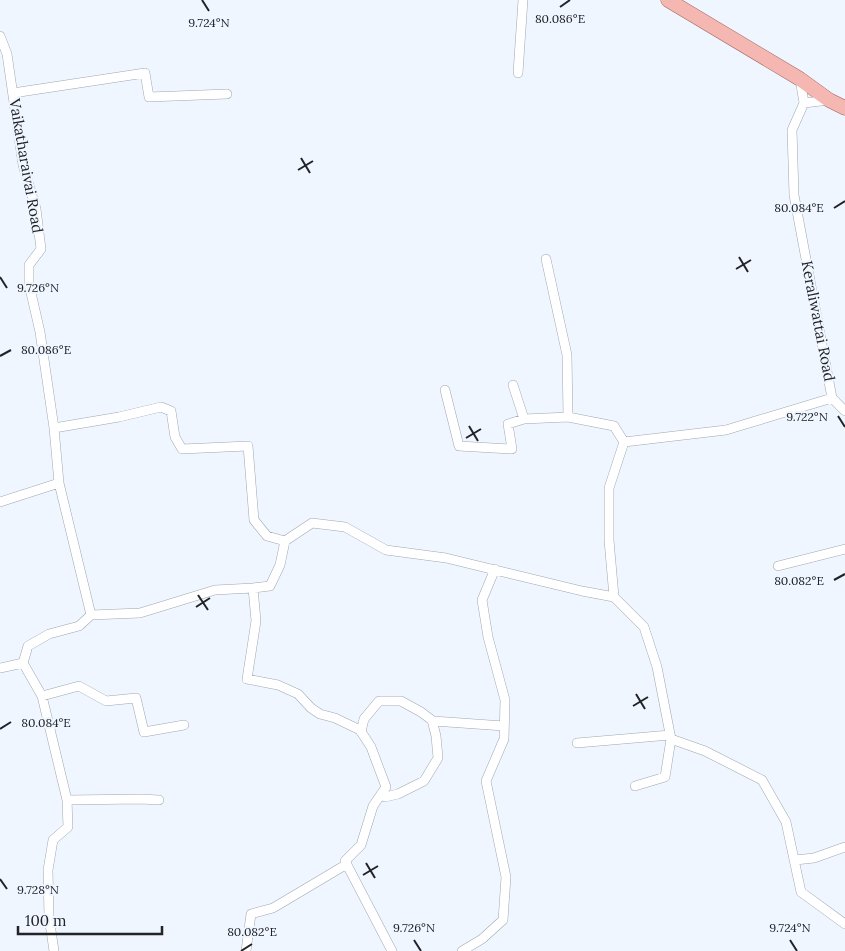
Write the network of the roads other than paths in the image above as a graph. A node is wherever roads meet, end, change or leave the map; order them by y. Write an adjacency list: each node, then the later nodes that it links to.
1 (523, 0): 4 (street)
2 (668, 0): 5 (main road)
3 (0, 36): 6 (street, Vaikatharaivai Road)
4 (518, 73)
5 (800, 79): 8 (main road); 9 (street)
6 (13, 93): 7 (street); 18 (street, Vaikatharaivai Road)
7 (227, 94)
8 (829, 100): 9 (street); 10 (main road)
9 (804, 103): 14 (street, Keraliwattai Road)
10 (845, 108)
11 (546, 259): 16 (street)
12 (513, 385): 17 (street)
13 (446, 390): 17 (street)
14 (832, 398): 15 (street); 19 (street, Keraliwattai Road)
15 (845, 411)
16 (568, 417): 17 (street); 19 (street)
17 (524, 419)
18 (54, 428): 20 (street, Vaikatharaivai Road); 22 (street)
19 (624, 442): 27 (street)
20 (59, 483): 21 (street); 28 (street, Vaikatharaivai Road)
21 (0, 502)
22 (285, 540): 25 (street); 26 (street)
23 (845, 549): 24 (street)
24 (778, 566)
25 (495, 569): 27 (street); 34 (street)
26 (253, 588): 28 (street); 35 (street)
27 (614, 597): 36 (street)
28 (91, 615): 29 (street)
29 (24, 663): 30 (street); 31 (street)
30 (0, 668)
31 (42, 696): 33 (street); 40 (street)
32 (432, 720): 34 (street); 35 (street); 39 (street)
33 (184, 725)
34 (504, 726): 49 (street)
35 (361, 732): 39 (street)
36 (671, 737): 37 (street); 38 (street); 43 (street)
37 (577, 743)
38 (636, 786)
39 (381, 794): 44 (street)
40 (67, 800): 41 (street); 46 (street)
41 (159, 800)
42 (845, 847): 43 (street)
43 (795, 860): 45 (street)
44 (347, 864): 47 (street); 48 (street)
45 (845, 924)
46 (54, 951)
47 (246, 951)
48 (392, 951)
49 (462, 951)

